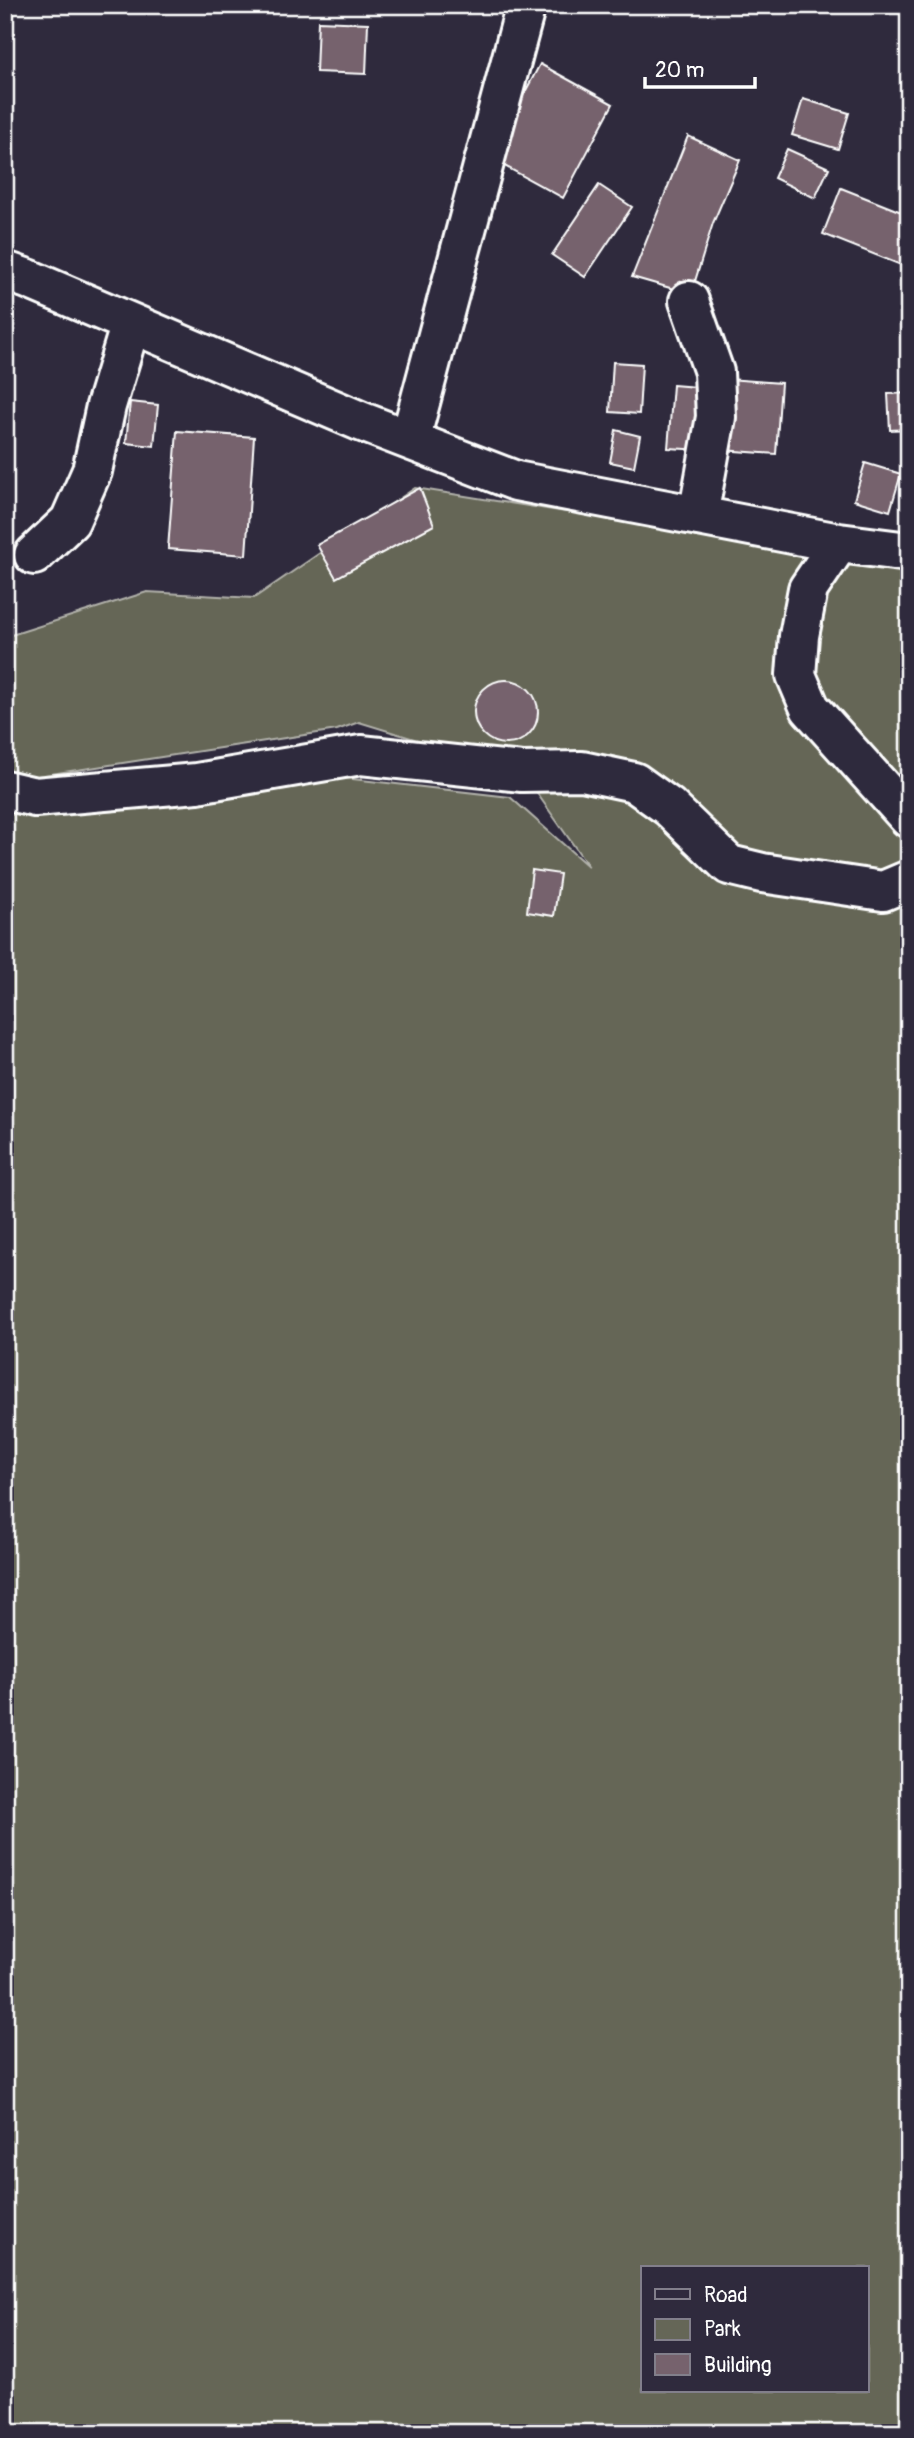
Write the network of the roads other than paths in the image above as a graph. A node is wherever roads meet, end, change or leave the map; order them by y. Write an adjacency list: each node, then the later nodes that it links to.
1 (526, 5): 5 (street)
2 (5, 271): 4 (street)
3 (689, 301): 6 (street)
4 (131, 324): 5 (street); 9 (street)
5 (410, 440): 6 (street)
6 (698, 516): 7 (street)
7 (839, 543): 8 (street); 11 (street)
8 (909, 552)
9 (34, 555)
10 (5, 790): 12 (street)
11 (909, 818)
12 (909, 880)

